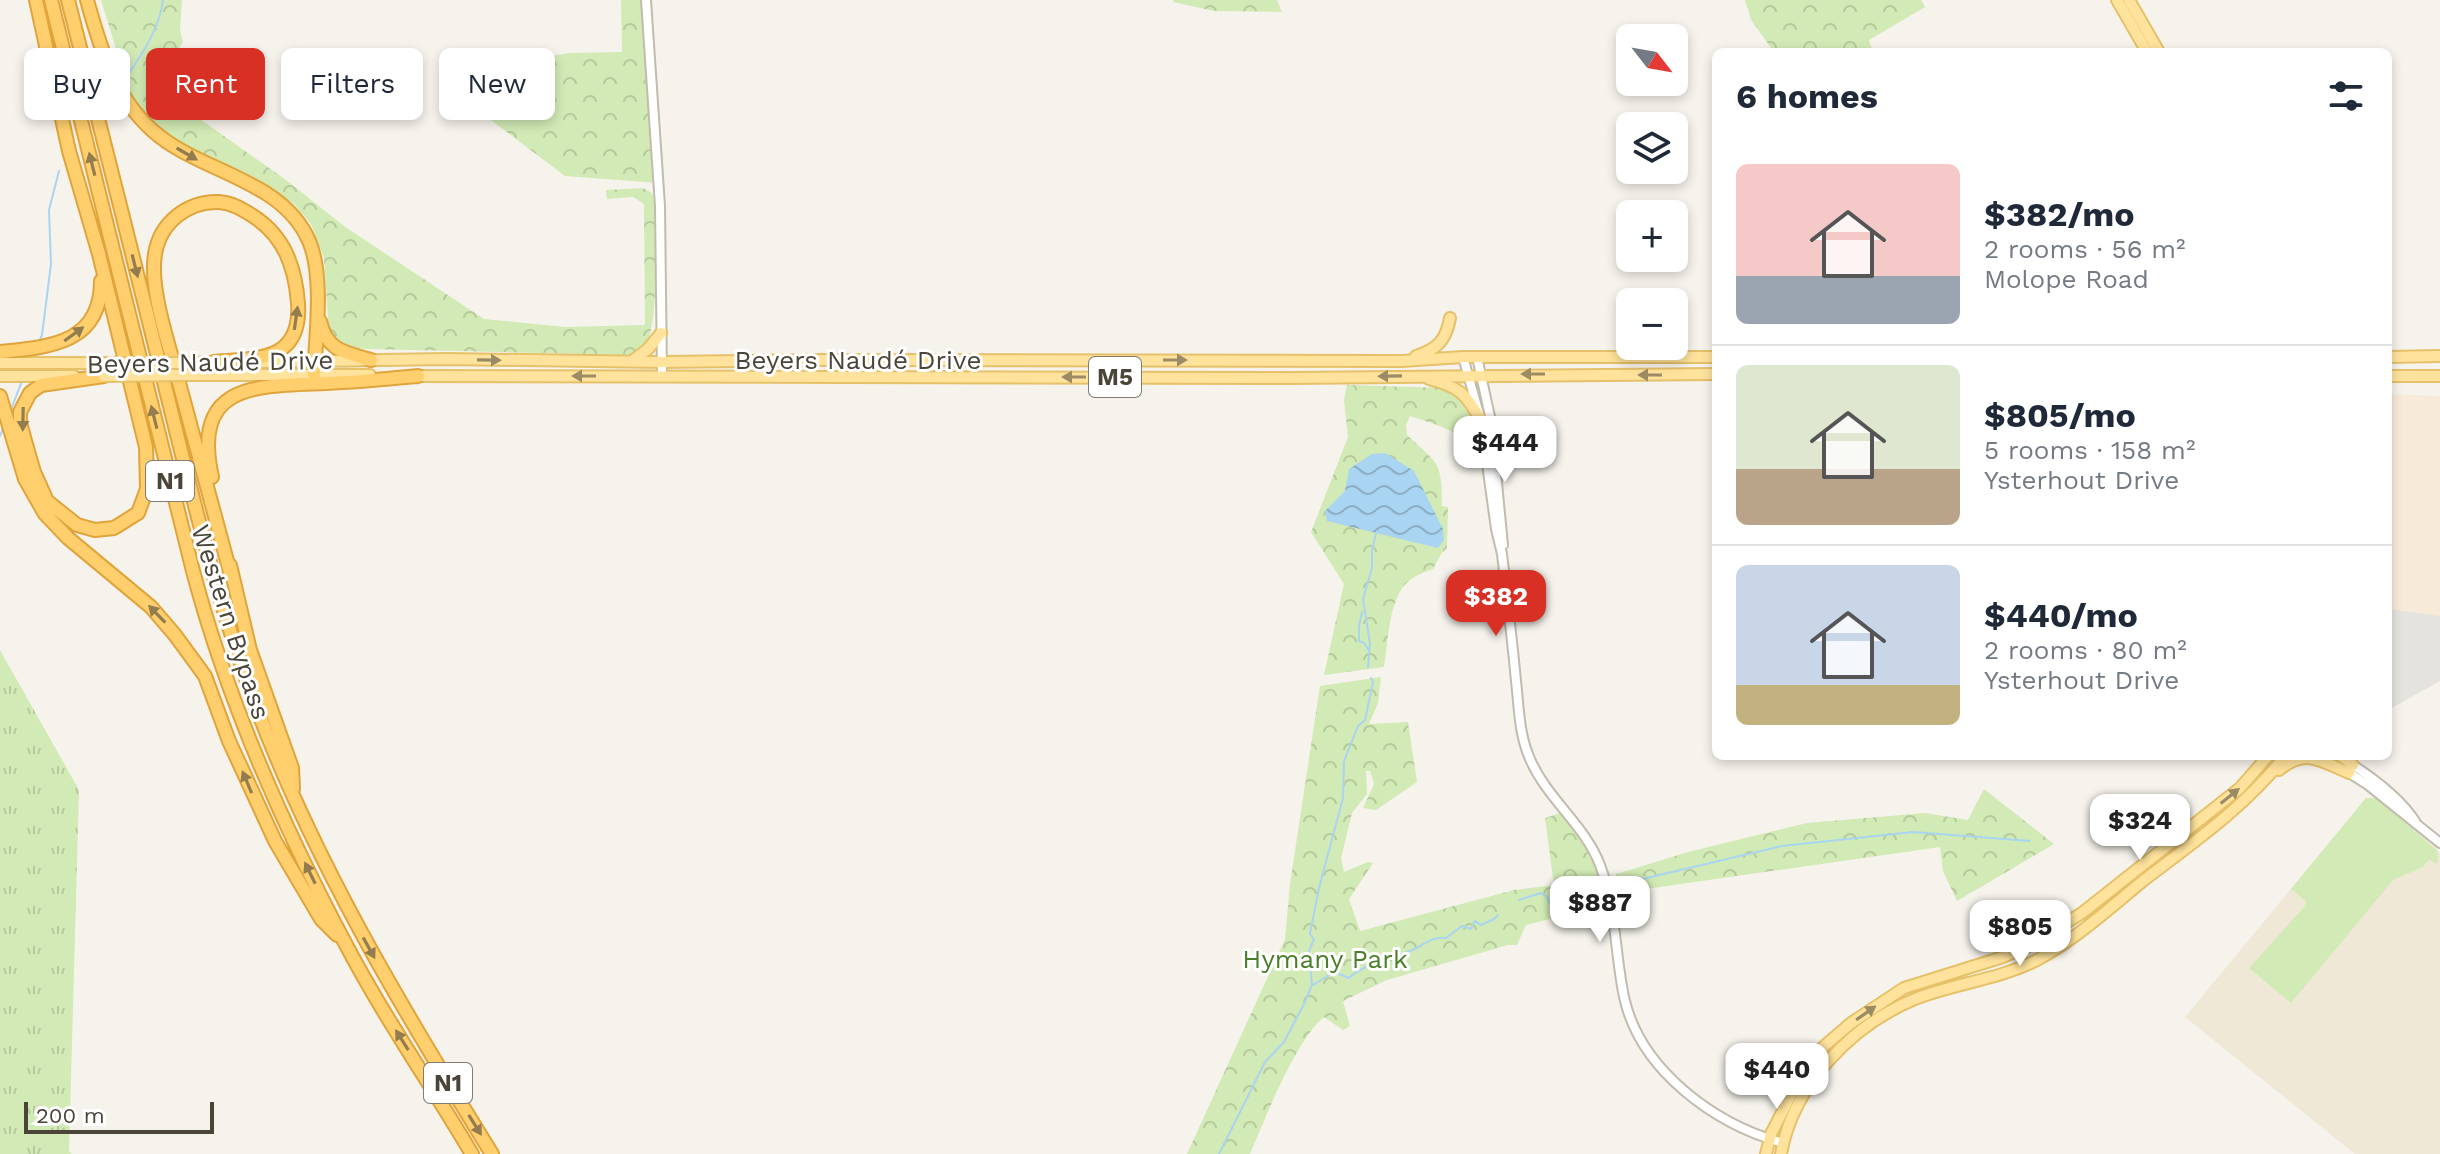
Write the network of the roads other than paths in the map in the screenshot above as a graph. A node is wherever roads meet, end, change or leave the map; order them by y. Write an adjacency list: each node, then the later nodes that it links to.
1 (36, 0): 10 (highway)
2 (51, 0): 51 (highway, Western Bypass / N1, one-way to 2)
3 (68, 0): 49 (highway, Western Bypass / N1, one-way to 49)
4 (87, 0): 11 (highway, one-way to 11)
5 (646, 0): 13 (street)
6 (2117, 0): 8 (main road)
7 (2129, 0): 9 (main road)
8 (2145, 48)
9 (2157, 48)
10 (99, 254): 14 (highway, one-way to 10); 31 (highway, one-way to 10)
11 (317, 298): 20 (highway); 26 (highway)
12 (1450, 318): 22 (main road)
13 (661, 333): 21 (main road); 24 (street)
14 (0, 352)
15 (2440, 356): 19 (main road)
16 (1463, 357): 17 (main road, Beyers Naudé Drive / M5); 22 (main road, Beyers Naudé Drive / M5); 28 (street)
17 (1477, 357): 18 (main road, Beyers Naudé Drive / M5); 29 (street)
18 (1712, 357)
19 (2392, 357)
20 (371, 360): 21 (main road, Beyers Naudé Drive / M5, one-way to 21); 26 (main road, Beyers Naudé Drive / M5)
21 (632, 361): 24 (main road, Beyers Naudé Drive / M5)
22 (1402, 361): 24 (main road, Beyers Naudé Drive / M5, one-way to 22)
23 (214, 362): 25 (main road, Beyers Naudé Drive / M5, bridge); 26 (main road, Beyers Naudé Drive / M5); 40 (highway, one-way to 40)
24 (662, 362): 33 (street)
25 (0, 363)
26 (315, 368): 31 (main road, Beyers Naudé Drive / M5, bridge); 32 (main road, Beyers Naudé Drive / M5)
27 (1712, 374): 29 (main road, Beyers Naudé Drive / M5, one-way to 29)
28 (1468, 375): 29 (main road, Beyers Naudé Drive / M5); 34 (main road, Beyers Naudé Drive / M5); 38 (street)
29 (1482, 375): 39 (street)
30 (0, 376): 31 (main road, Beyers Naudé Drive / M5)
31 (104, 376)
32 (418, 376): 33 (main road, Beyers Naudé Drive / M5, one-way to 32); 40 (highway)
33 (662, 376): 34 (main road, Beyers Naudé Drive / M5, one-way to 33)
34 (1419, 376): 38 (main road)
35 (2392, 376): 36 (main road)
36 (2440, 376)
37 (0, 396): 51 (highway, one-way to 37)
38 (1481, 421): 39 (street)
39 (1502, 554): 52 (street)
40 (230, 572): 49 (highway)
41 (2264, 760): 52 (main road, one-way to 41)
42 (2282, 760): 48 (main road)
43 (2296, 760): 48 (main road)
44 (2319, 760): 47 (main road)
45 (2331, 760): 47 (street)
46 (2343, 760): 47 (main road)
47 (2351, 769): 50 (street)
48 (2265, 781): 53 (main road)
49 (292, 793): 55 (highway, Western Bypass / N1, one-way to 55)
50 (2440, 843)
51 (345, 943): 54 (highway, Western Bypass / N1, one-way to 51)
52 (1769, 1139): 53 (street); 56 (main road)
53 (1782, 1148)
54 (472, 1154)
55 (492, 1154)
56 (1766, 1154)

